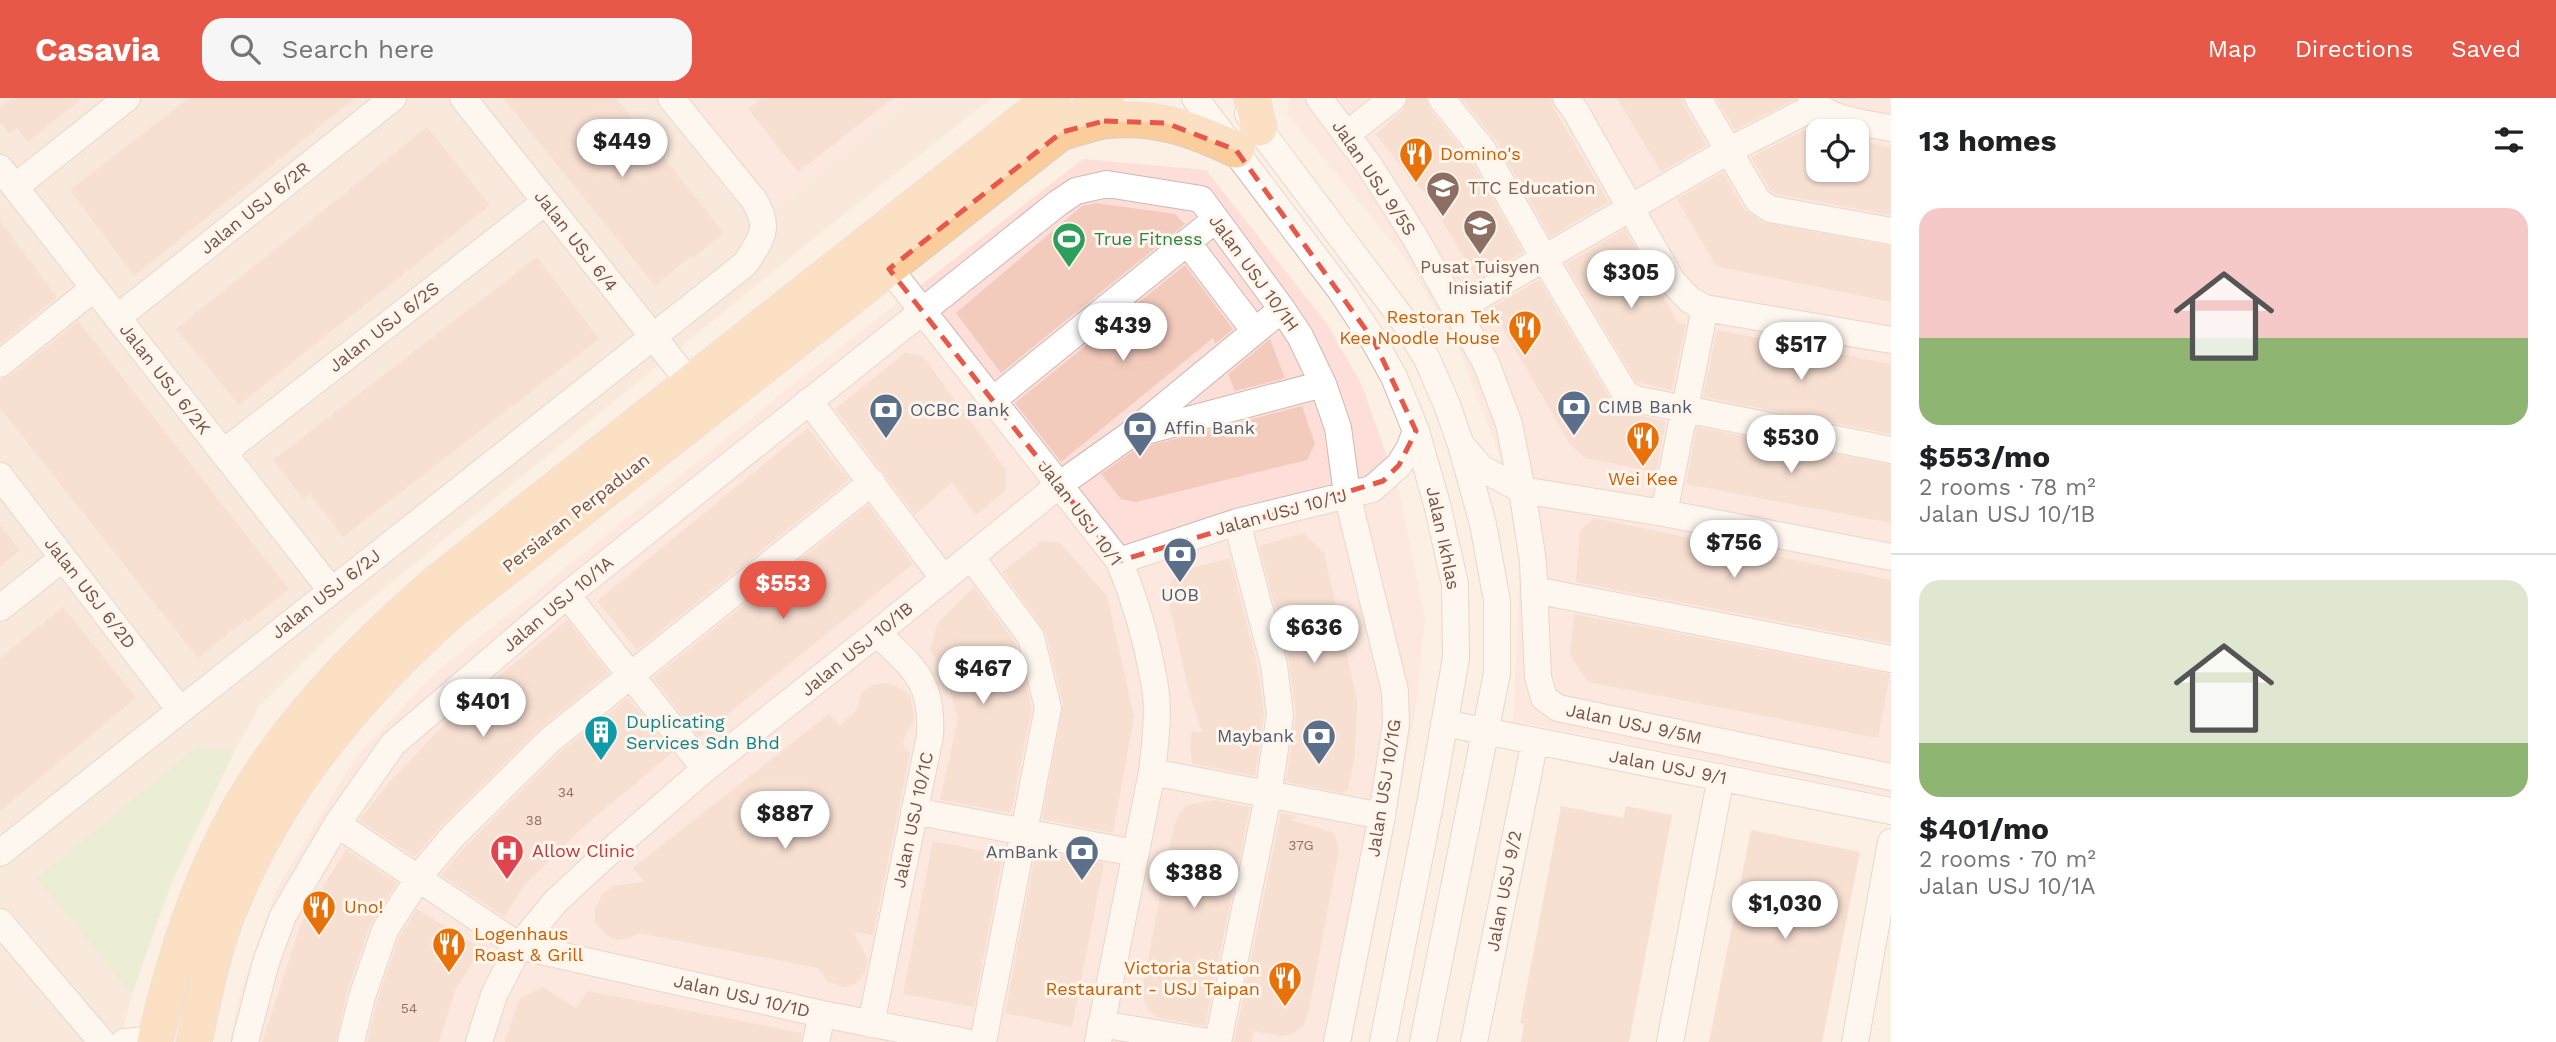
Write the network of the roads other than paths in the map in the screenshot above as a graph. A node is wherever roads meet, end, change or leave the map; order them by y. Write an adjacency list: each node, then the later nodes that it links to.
1 (127, 98): 20 (street)
2 (393, 98): 33 (street, Jalan USJ 6/2R)
3 (463, 98): 21 (street, Jalan USJ 6/4)
4 (671, 98): 35 (street, Jalan USJ 6/2J)
5 (1052, 98): 26 (main road, Persiaran Perpaduan)
6 (1105, 98): 17 (main road, Persiaran Perpaduan)
7 (1195, 98): 15 (street, Jalan Ikhlas)
8 (1237, 98): 15 (street, Jalan Ikhlas)
9 (1319, 98): 18 (street, Jalan USJ 9/5S)
10 (1393, 98): 18 (street)
11 (1441, 98): 27 (street)
12 (1566, 98): 22 (street)
13 (1698, 98): 19 (street)
14 (1813, 102): 16 (street); 19 (street)
15 (1249, 125): 17 (main road); 43 (street, Jalan Ikhlas); 45 (street, Jalan Ikhlas)
16 (1891, 128)
17 (1062, 132): 26 (main road, Persiaran Perpaduan)
18 (1346, 135): 30 (street, Jalan USJ 9/5S)
19 (1728, 151): 22 (street); 24 (street)
20 (7, 177): 28 (street, Jalan USJ 6/2K)
21 (545, 202): 35 (street, Jalan USJ 6/4); 47 (street, Jalan USJ 6/2S)
22 (1630, 207): 27 (street); 31 (street)
23 (1216, 219): 25 (street); 29 (street, Jalan USJ 10/1H); 32 (street, Jalan USJ 10/1H)
24 (1891, 231)
25 (1187, 242): 34 (street); 40 (street)
26 (879, 256): 32 (street, Jalan USJ 10/1); 38 (main road, Persiaran Perpaduan); 93 (main road, Persiaran Perpaduan)
27 (1544, 258): 30 (street); 42 (street)
28 (94, 288): 33 (street, Jalan USJ 6/2K); 37 (street)
29 (1282, 309): 34 (street, Jalan USJ 10/1B); 39 (street, Jalan USJ 10/1H)
30 (1457, 309): 51 (street, Jalan USJ 9/5S)
31 (1704, 309): 36 (street); 42 (street)
32 (923, 310): 40 (street, Jalan USJ 10/1); 41 (street, Jalan USJ 10/1A)
33 (117, 318): 47 (street, Jalan USJ 6/2K)
34 (1254, 330): 44 (street, Jalan USJ 10/1B)
35 (652, 336): 38 (street, Jalan USJ 6/4); 61 (street, Jalan USJ 6/2J)
36 (1891, 340)
37 (0, 363)
38 (690, 383): 91 (main road, Persiaran Perpaduan)
39 (1323, 384): 44 (street); 52 (street, Jalan USJ 10/1H)
40 (993, 400): 50 (street, Jalan USJ 10/1)
41 (809, 401): 49 (street); 63 (street, Jalan USJ 10/1A)
42 (1684, 409): 46 (street); 53 (street)
43 (1416, 431): 52 (street, Jalan USJ 10/1J); 69 (street, Jalan Ikhlas)
44 (1128, 436): 50 (street, Jalan USJ 10/1B)
45 (1461, 445): 51 (street); 55 (street, Jalan Ikhlas)
46 (1891, 450)
47 (223, 453): 61 (street, Jalan USJ 6/2K)
48 (0, 476): 58 (street, Jalan USJ 6/2D)
49 (872, 482): 60 (street); 67 (street)
50 (1059, 485): 56 (street, Jalan USJ 10/1B); 59 (street, Jalan USJ 10/1)
51 (1522, 490): 53 (street); 55 (street); 62 (street, Jalan USJ 9/5M)
52 (1347, 494): 54 (street, Jalan USJ 10/1J); 79 (street, Jalan USJ 10/1G)
53 (1664, 513): 57 (street)
54 (1237, 522): 59 (street, Jalan USJ 10/1J); 76 (street)
55 (1483, 524): 70 (street, Jalan Ikhlas)
56 (971, 557): 60 (street, Jalan USJ 10/1B); 81 (street)
57 (1891, 557)
58 (63, 558): 64 (street); 68 (street, Jalan USJ 6/2D)
59 (1119, 561): 73 (street, Jalan USJ 10/1)
60 (944, 579): 65 (street, Jalan USJ 10/1B)
61 (331, 590): 68 (street, Jalan USJ 6/2J)
62 (1534, 590): 66 (street); 74 (street, Jalan USJ 9/5M)
63 (567, 596): 67 (street); 80 (street, Jalan USJ 10/1A)
64 (0, 608)
65 (877, 633): 72 (street, Jalan USJ 10/1B); 77 (street, Jalan USJ 10/1C)
66 (1891, 659)
67 (632, 676): 72 (street); 85 (street)
68 (180, 710): 83 (street, Jalan USJ 6/2J)
69 (1444, 723): 70 (street, Jalan USJ 9/1); 103 (street, Jalan Ikhlas)
70 (1487, 732): 71 (street, Jalan USJ 9/1); 104 (street, Jalan Ikhlas)
71 (1535, 741): 75 (street, Jalan USJ 9/1); 105 (street, Jalan USJ 9/2)
72 (705, 769): 87 (street, Jalan USJ 10/1B)
73 (1152, 772): 76 (street); 84 (street, Jalan USJ 10/1)
74 (1891, 776)
75 (1721, 777): 78 (street, Jalan USJ 9/1); 106 (street)
76 (1268, 796): 79 (street); 101 (street)
77 (914, 811): 81 (street); 89 (street, Jalan USJ 10/1C)
78 (1891, 811)
79 (1382, 817): 102 (street, Jalan USJ 10/1G)
80 (337, 824): 85 (street); 94 (street, Jalan USJ 10/1A)
81 (1025, 832): 84 (street); 99 (street)
82 (1891, 842): 107 (street)
83 (0, 853)
84 (1135, 853): 90 (street, Jalan USJ 10/1)
85 (419, 879): 87 (street); 95 (street)
86 (7, 917): 92 (street)
87 (519, 946): 88 (street, Jalan USJ 10/1D); 96 (street, Jalan USJ 10/1B)
88 (822, 1014): 89 (street, Jalan USJ 10/1D); 97 (street)
89 (871, 1024): 98 (street, Jalan USJ 10/1D)
90 (1100, 1033): 100 (street)
91 (145, 1041)
92 (102, 1042)
93 (194, 1042)
94 (245, 1042)
95 (351, 1042)
96 (479, 1042)
97 (816, 1042)
98 (966, 1042)
99 (984, 1042)
100 (1208, 1042)
101 (1218, 1042)
102 (1337, 1042)
103 (1383, 1042)
104 (1423, 1042)
105 (1474, 1042)
106 (1670, 1042)
107 (1855, 1042)

